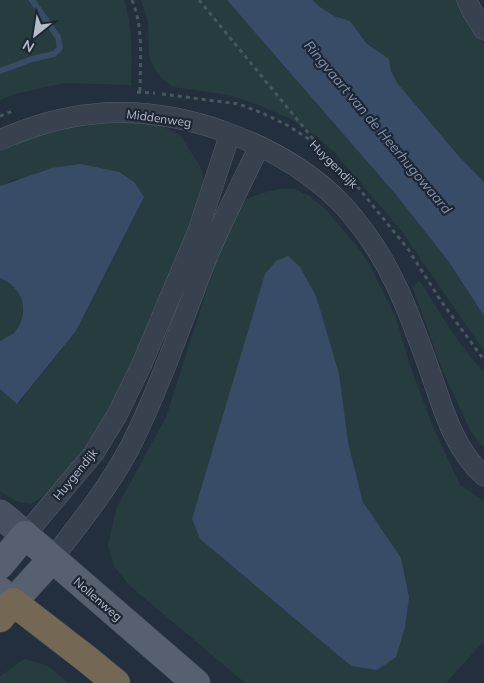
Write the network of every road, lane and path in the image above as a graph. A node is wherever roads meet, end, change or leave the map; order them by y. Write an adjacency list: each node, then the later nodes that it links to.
1 (132, 0): 7 (path, Huygendijk)
2 (199, 0): 7 (path)
3 (467, 0): 4 (street)
4 (484, 30)
5 (230, 134): 6 (street, Middenweg); 8 (street, Huygendijk); 12 (street, Huygendijk)
6 (0, 140)
7 (318, 145): 9 (path, Huygendijk)
8 (260, 146): 10 (street, Huygendijk); 13 (street)
9 (484, 360)
10 (484, 476)
11 (0, 514): 12 (main road, Nollenweg)
12 (25, 535): 13 (main road, Nollenweg); 14 (main road)
13 (52, 559): 15 (main road); 17 (main road, Nollenweg)
14 (0, 564)
15 (4, 604): 16 (highway)
16 (116, 683)
17 (196, 683)

